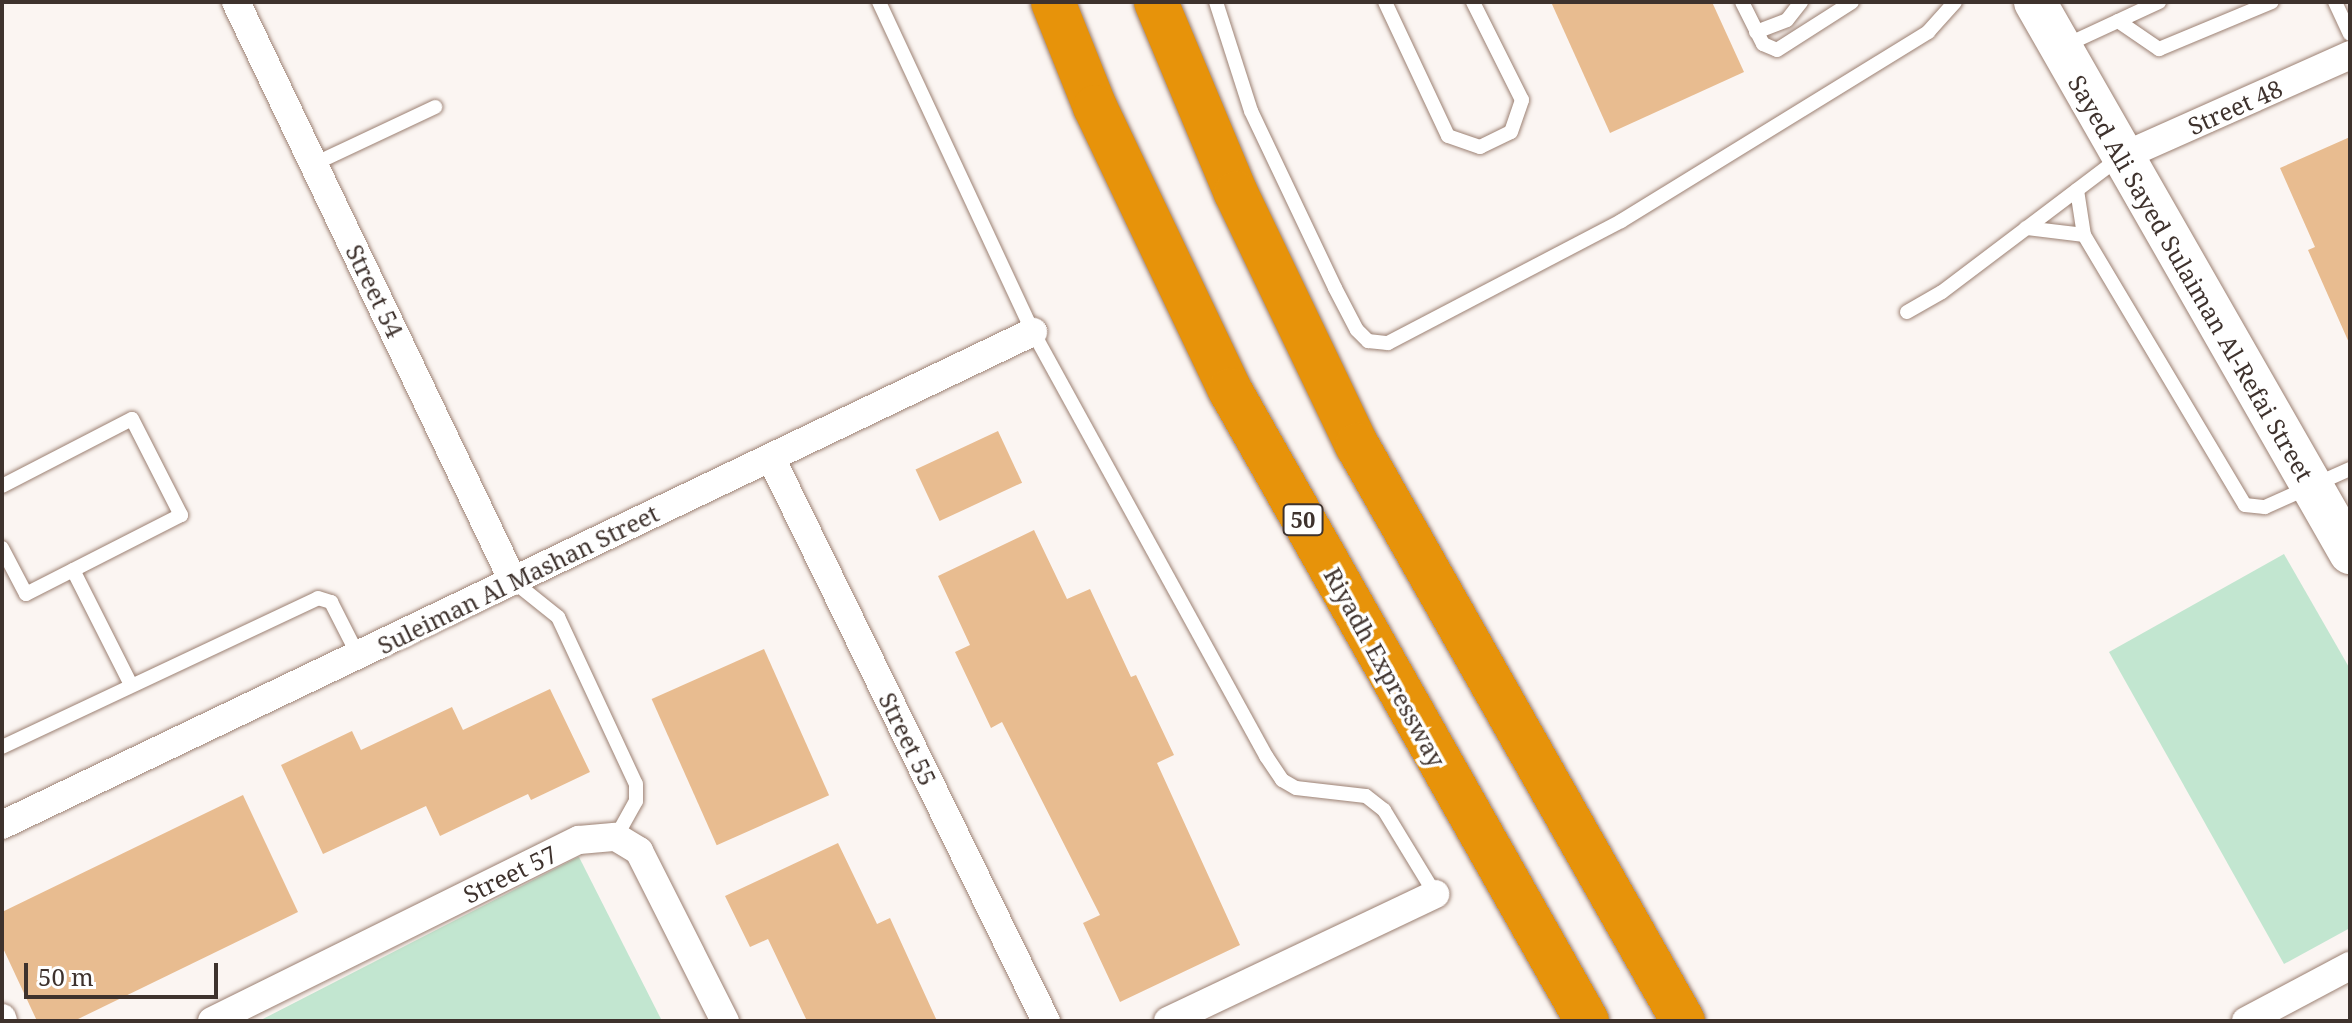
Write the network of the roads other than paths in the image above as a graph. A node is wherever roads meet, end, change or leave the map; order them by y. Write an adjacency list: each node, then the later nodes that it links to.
1 (236, 2): 23 (street, Street 54)
2 (879, 2): 28 (lane)
3 (1053, 2): 43 (highway, Riyadh Expressway / 50)
4 (1156, 2): 51 (highway)
5 (1216, 2): 11 (lane)
6 (1385, 2): 7 (lane)
7 (1473, 2)
8 (1742, 2): 17 (lane)
9 (1801, 2): 17 (lane)
10 (1852, 2): 17 (lane)
11 (1955, 2)
12 (2035, 2): 19 (street, Sayed Ali Sayed Sulaiman Al-Refai Street)
13 (2159, 2): 16 (lane)
14 (2272, 2): 16 (lane)
15 (2335, 2): 18 (lane)
16 (2118, 21): 19 (lane)
17 (1756, 32)
18 (2350, 34)
19 (2060, 48): 22 (street, Sayed Ali Sayed Sulaiman Al-Refai Street)
20 (2350, 55): 22 (street, Street 48)
21 (435, 107): 23 (lane)
22 (2119, 158): 24 (lane); 32 (street, Sayed Ali Sayed Sulaiman Al-Refai Street)
23 (314, 164): 36 (street, Street 54)
24 (2077, 190): 25 (lane); 26 (lane)
25 (2026, 228): 26 (lane); 27 (lane)
26 (2084, 235): 32 (lane)
27 (1907, 312)
28 (1033, 332): 29 (street, Suleiman Al Mashan Street); 42 (lane)
29 (771, 458): 36 (street, Suleiman Al Mashan Street); 47 (street, Street 55)
30 (2350, 469): 32 (lane)
31 (2, 486): 35 (lane)
32 (2311, 488): 34 (street, Sayed Ali Sayed Sulaiman Al-Refai Street)
33 (2, 548): 35 (lane)
34 (2350, 553)
35 (73, 570): 38 (lane)
36 (513, 581): 37 (street, Suleiman Al Mashan Street); 41 (lane)
37 (358, 655): 38 (lane); 40 (street, Suleiman Al Mashan Street)
38 (131, 685): 39 (lane)
39 (2, 747)
40 (2, 825)
41 (616, 837): 45 (street, Street 57); 46 (street)
42 (1435, 894): 48 (street)
43 (1547, 952): 49 (street); 50 (highway, Riyadh Expressway / 50)
44 (2350, 966): 52 (street)
45 (212, 1021)
46 (725, 1021)
47 (1046, 1021)
48 (1168, 1021)
49 (1581, 1021)
50 (1587, 1021)
51 (1683, 1021)
52 (2246, 1021)

